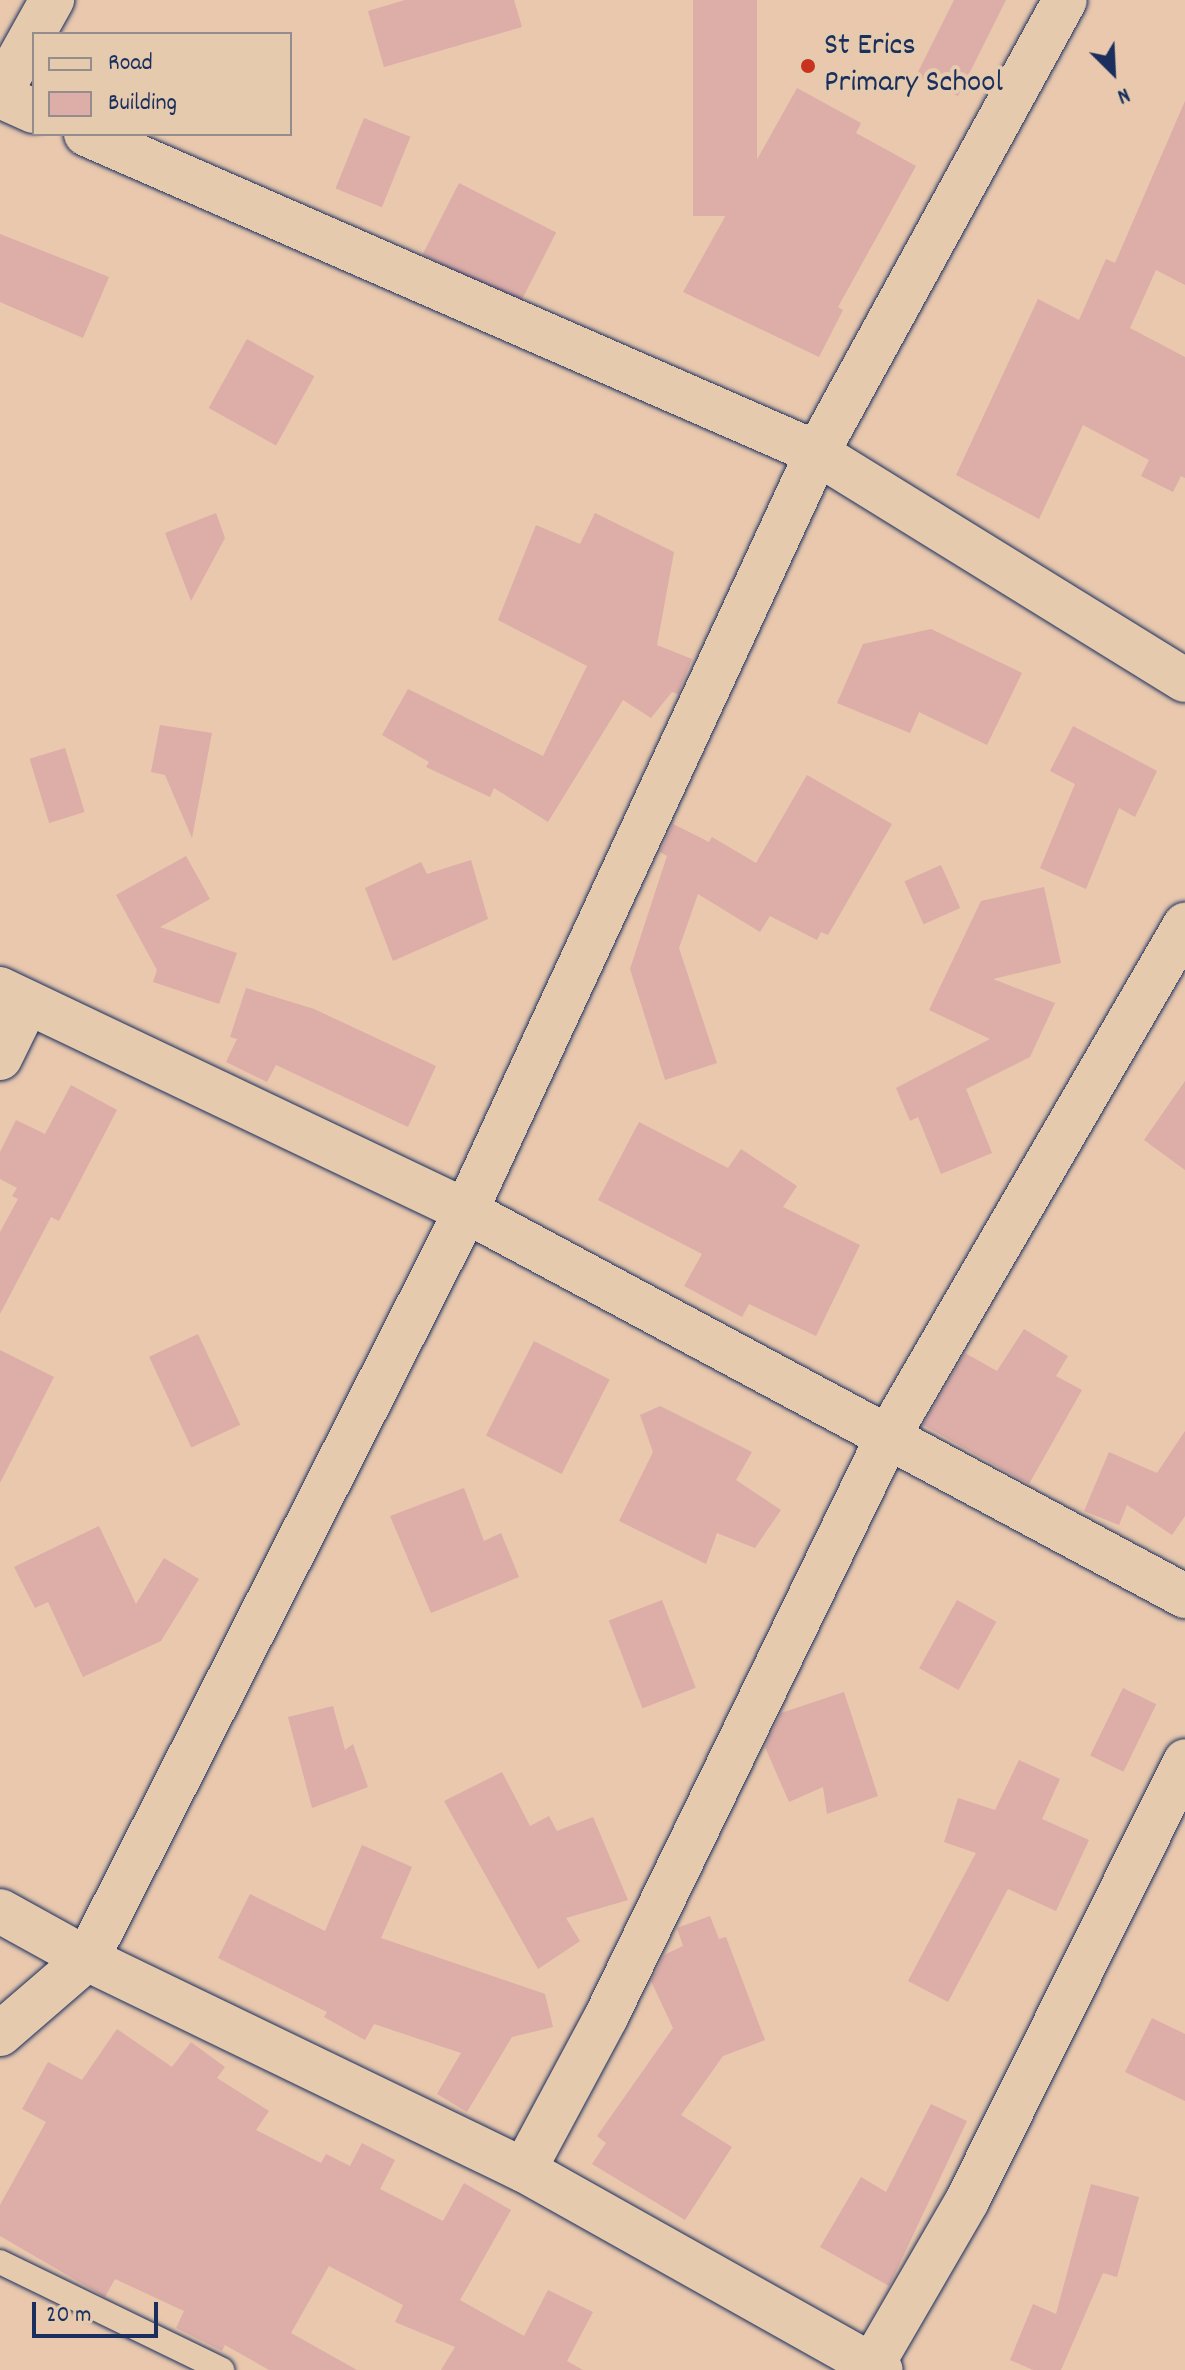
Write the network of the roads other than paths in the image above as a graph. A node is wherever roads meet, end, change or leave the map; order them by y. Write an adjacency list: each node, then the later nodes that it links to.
1 (52, 0): 3 (street)
2 (1065, 0): 8 (street)
3 (34, 32)
4 (32, 37): 5 (street)
5 (0, 95): 6 (street)
6 (32, 110)
7 (91, 136): 8 (street)
8 (817, 453): 9 (street); 13 (street)
9 (1185, 680)
10 (1185, 925): 14 (street)
11 (13, 996): 12 (street); 13 (street)
12 (0, 1058)
13 (466, 1211): 14 (street); 18 (street)
14 (886, 1440): 15 (street); 20 (street)
15 (1185, 1596)
16 (1185, 1761): 22 (street)
17 (0, 1911): 18 (street)
18 (87, 1959): 19 (street); 20 (street)
19 (0, 2034)
20 (524, 2170): 22 (street)
21 (0, 2262): 23 (lane)
22 (876, 2368)
23 (222, 2370)

